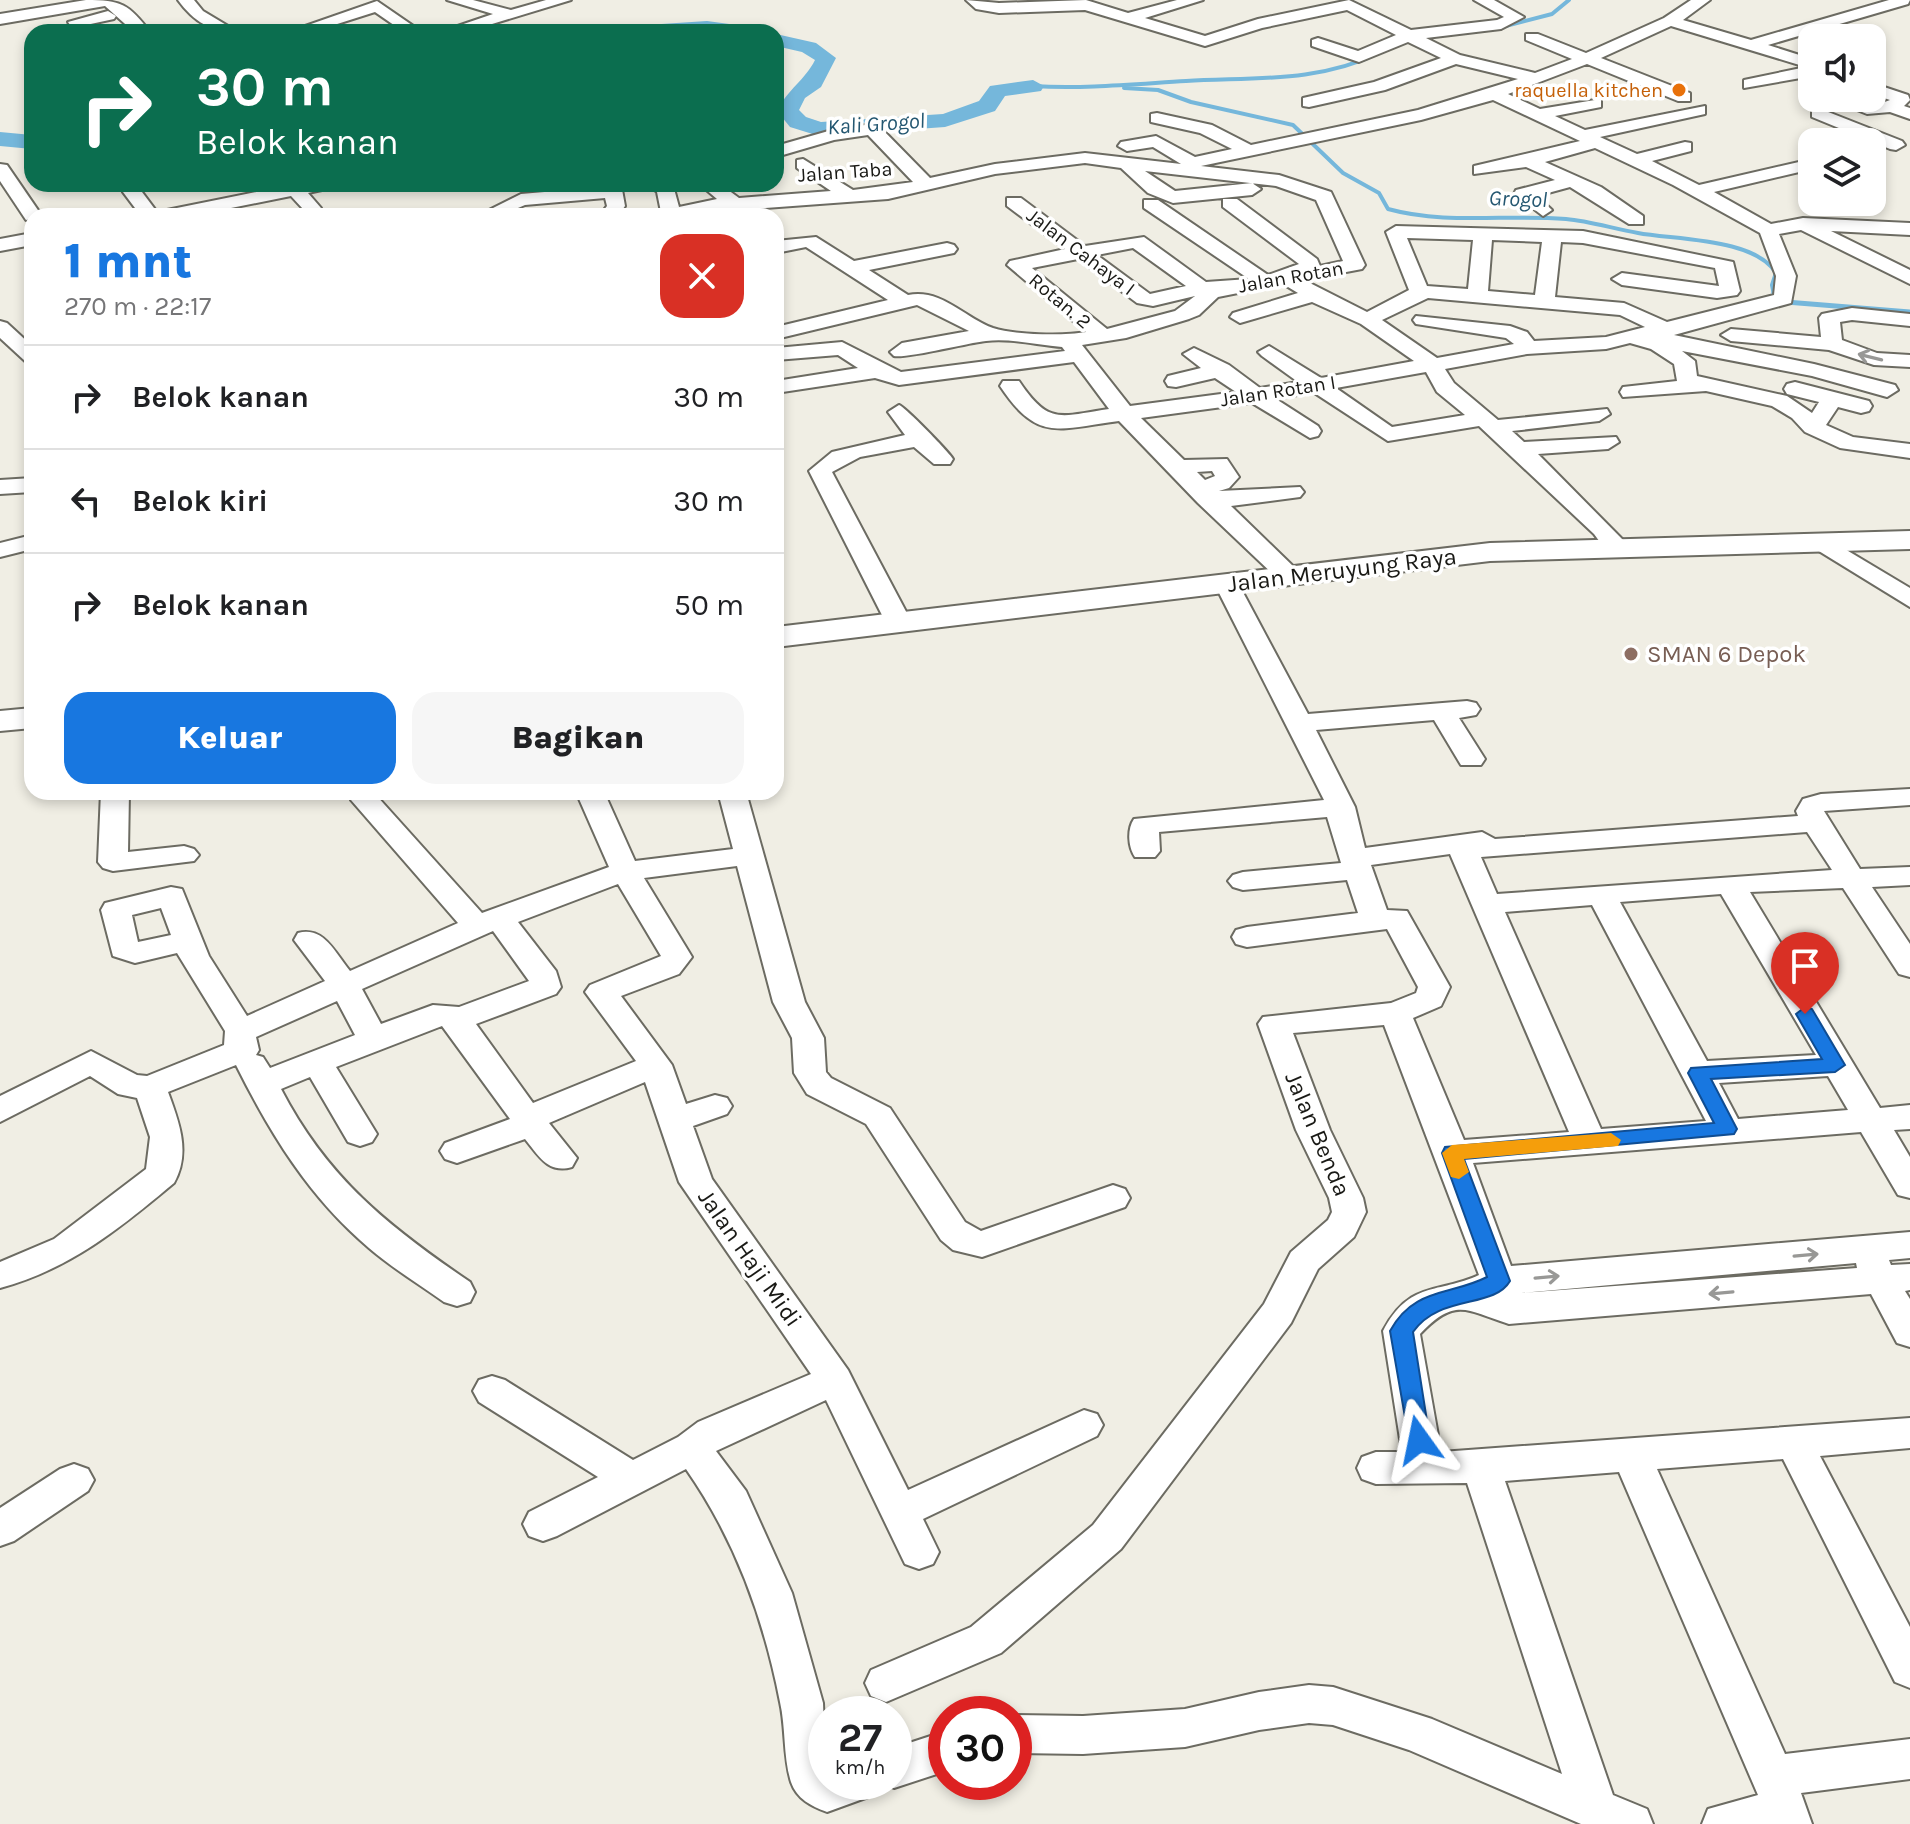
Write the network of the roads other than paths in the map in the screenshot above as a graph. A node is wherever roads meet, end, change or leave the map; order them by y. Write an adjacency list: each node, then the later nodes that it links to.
1 (186, 0): 21 (street)
2 (455, 0): 12 (street)
3 (563, 0): 12 (street)
4 (974, 0): 9 (street)
5 (1195, 0): 16 (street)
6 (1482, 0): 29 (street)
7 (1702, 0): 18 (street)
8 (1902, 0): 10 (street); 26 (street)
9 (1056, 3): 16 (street)
10 (1910, 4)
11 (1276, 5): 13 (street)
12 (508, 14): 24 (street)
13 (1301, 14): 25 (street); 29 (street)
14 (76, 15): 15 (street); 20 (street)
15 (19, 16): 17 (street); 19 (street)
16 (1129, 17): 31 (street)
17 (0, 19)
18 (1670, 21): 32 (street); 36 (street)
19 (26, 24)
20 (135, 24)
21 (215, 24)
22 (340, 24): 23 (street)
23 (403, 24)
24 (475, 24)
25 (1254, 25): 28 (street); 31 (street)
26 (1794, 30): 27 (street); 32 (street)
27 (1798, 31)
28 (1282, 36)
29 (1414, 37): 34 (street); 35 (street)
30 (1532, 37): 36 (street)
31 (1215, 39): 33 (street)
32 (1751, 46): 37 (street)
33 (1239, 50)
34 (1316, 50)
35 (1455, 59): 39 (street); 44 (street)
36 (1586, 59): 39 (street); 43 (street)
37 (1798, 60)
38 (1798, 74): 40 (street)
39 (1536, 78): 42 (street)
40 (1750, 84)
41 (1886, 93): 46 (street)
42 (1494, 94): 51 (street); 57 (street)
43 (1684, 97)
44 (1309, 102)
45 (1595, 103): 51 (street)
46 (1892, 107): 47 (street); 50 (street)
47 (1886, 108)
48 (1699, 110): 53 (street)
49 (1818, 113): 54 (street)
50 (1910, 114)
51 (1536, 115): 53 (street)
52 (1157, 118): 57 (street)
53 (1590, 139): 59 (street); 60 (street)
54 (1903, 144)
55 (1685, 147): 59 (street)
56 (784, 150): 69 (street)
57 (1247, 150): 62 (street)
58 (1131, 155): 62 (street, Jalan Rotan); 69 (street, Jalan Rotan); 79 (street)
59 (1637, 160): 71 (street)
60 (1528, 161): 65 (street); 68 (street)
61 (803, 164): 66 (street)
62 (1190, 166): 70 (street, Jalan Rotan)
63 (1798, 167): 71 (street)
64 (1, 169): 84 (street)
65 (1480, 170)
66 (819, 176): 67 (street); 78 (street)
67 (784, 180)
68 (1572, 181): 90 (street); 91 (street)
69 (921, 186): 78 (street, Jalan Taba)
70 (1283, 188): 79 (street); 81 (street); 109 (street, Jalan Rotan)
71 (1696, 191): 96 (street)
72 (132, 192): 85 (street)
73 (284, 192): 83 (street)
74 (298, 192): 87 (street)
75 (556, 192): 88 (street)
76 (719, 192): 82 (street)
77 (160, 194): 86 (street)
78 (848, 195): 82 (street, Jalan Taba)
79 (1154, 201): 81 (street); 108 (street)
80 (1014, 202): 106 (street, Jalan Cahaya I)
81 (1230, 203): 108 (street)
82 (730, 204): 89 (street, Jalan Taba)
83 (201, 206)
84 (28, 208)
85 (145, 208)
86 (166, 208)
87 (312, 208)
88 (502, 208)
89 (707, 208)
90 (1543, 210)
91 (1636, 220)
92 (1803, 224): 94 (street); 96 (street); 110 (street)
93 (790, 226): 100 (street)
94 (1888, 228): 95 (street); 101 (street)
95 (1910, 229)
96 (1768, 230): 129 (street)
97 (1483, 233): 98 (street); 113 (street); 115 (street)
98 (1552, 237): 102 (street); 117 (street)
99 (24, 240): 103 (street)
100 (809, 241): 104 (street); 107 (street)
101 (1910, 241)
102 (1620, 243): 111 (street); 111 (street)
103 (0, 245)
104 (784, 246)
105 (947, 249): 107 (street)
106 (1080, 252): 112 (street, Jalan Cahaya I); 112 (street, Rotan. 2); 131 (street, Rotan. 2)
107 (855, 267): 116 (street)
108 (1259, 277): 112 (street)
109 (1285, 277): 114 (street); 131 (street, Jalan Rotan)
110 (1910, 278)
111 (1622, 279): 119 (street)
112 (1201, 288)
113 (1420, 292): 115 (street); 122 (street)
114 (1314, 295): 121 (street); 122 (street)
115 (1477, 297): 117 (street)
116 (905, 302): 127 (street); 130 (street)
117 (1544, 303): 119 (street)
118 (1822, 303): 120 (street)
119 (1624, 309): 129 (street)
120 (1910, 309)
121 (1240, 317)
122 (1368, 320): 143 (street)
123 (1423, 320): 135 (street)
124 (1910, 320): 132 (street)
125 (784, 322): 127 (street)
126 (0, 327): 133 (street)
127 (797, 329): 128 (street)
128 (784, 331)
129 (1654, 333): 132 (street); 135 (street, Jalan Rotan I); 149 (street); 152 (street)
130 (989, 334): 134 (street); 136 (street)
131 (1103, 336): 134 (street, Jalan Rotan)
132 (1832, 344): 142 (street, one-way to 132)
133 (24, 348)
134 (1075, 348): 145 (street); 158 (street)
135 (1527, 348): 143 (street, Jalan Rotan I)
136 (901, 352)
137 (1269, 352): 148 (street)
138 (784, 353): 145 (street)
139 (1194, 354): 144 (street)
140 (24, 355): 141 (street)
141 (0, 357)
142 (1910, 361)
143 (1432, 364): 148 (street, Jalan Rotan I); 160 (street)
144 (1221, 370): 146 (street); 154 (street)
145 (877, 371): 147 (street)
146 (1176, 381)
147 (784, 384)
148 (1321, 384): 154 (street, Jalan Rotan I); 160 (street)
149 (1710, 384): 153 (street); 161 (street)
150 (1011, 386): 158 (street, Jalan Rotan I)
151 (1795, 389): 155 (street)
152 (1887, 390)
153 (1631, 392)
154 (1260, 395): 158 (street, Jalan Rotan I); 162 (street)
155 (1832, 399): 156 (street); 161 (street)
156 (1861, 406)
157 (899, 412): 163 (street)
158 (1124, 413): 168 (street)
159 (1599, 414): 160 (street)
160 (1488, 423): 165 (street)
161 (1813, 427): 166 (street)
162 (1310, 431)
163 (919, 439): 167 (street); 181 (street)
164 (1608, 442): 165 (street)
165 (1519, 449): 176 (street)
166 (1910, 451)
167 (942, 459)
168 (1176, 467): 172 (street); 172 (street)
169 (24, 486): 170 (street)
170 (0, 487)
171 (1292, 492): 172 (street)
172 (1203, 494): 178 (street)
173 (1910, 540): 174 (main road, Jalan Meruyung Raya)
174 (1823, 543): 176 (main road, Jalan Meruyung Raya); 180 (street)
175 (24, 544): 177 (street)
176 (1617, 548): 178 (main road, Jalan Meruyung Raya)
177 (0, 550)
178 (1287, 574): 179 (main road, Jalan Meruyung Raya)
179 (1226, 583): 181 (main road, Jalan Meruyung Raya); 185 (street)
180 (1910, 599)
181 (898, 621): 182 (main road, Jalan Meruyung Raya)
182 (784, 634)
183 (24, 719): 184 (main road)
184 (0, 721)
185 (1300, 723): 186 (street); 192 (street)
186 (1471, 759)
187 (1910, 797): 193 (street)
188 (115, 800): 196 (street)
189 (365, 800): 207 (street)
190 (594, 800): 199 (street, Jalan Haji Midi)
191 (734, 800): 197 (street)
192 (1341, 807): 195 (street); 198 (street)
193 (1815, 823): 201 (street); 205 (street)
194 (1562, 828): 198 (street)
195 (1145, 851)
196 (184, 855)
197 (748, 856): 199 (street); 236 (street)
198 (1355, 864): 202 (street); 206 (street)
199 (625, 871): 207 (street); 218 (street, Jalan Haji Midi)
200 (1910, 876): 201 (street)
201 (1855, 879): 203 (street); 211 (street)
202 (1243, 881)
203 (1730, 884): 204 (street); 219 (street)
204 (1601, 894): 205 (street); 220 (street)
205 (1488, 904): 231 (street)
206 (1375, 920): 208 (street); 213 (street, Jalan Benda)
207 (488, 922): 212 (street); 214 (street)
208 (1247, 937)
209 (309, 940): 212 (street)
210 (186, 941): 215 (street)
211 (1910, 967)
212 (343, 983): 215 (street); 216 (street)
213 (1395, 1013): 233 (street); 261 (street, Jalan Benda)
214 (456, 1020): 216 (street); 228 (street)
215 (242, 1040): 221 (street); 222 (street)
216 (374, 1040): 217 (street)
217 (318, 1063): 221 (street); 230 (street)
218 (656, 1065): 226 (street, Jalan Haji Midi); 228 (street)
219 (1835, 1065): 220 (street); 227 (street)
220 (1698, 1073): 229 (street)
221 (264, 1083): 240 (street)
222 (150, 1087): 224 (street); 239 (street)
223 (715, 1106): 226 (street)
224 (0, 1110)
225 (1910, 1117): 227 (street)
226 (674, 1120): 243 (street, Jalan Haji Midi)
227 (1868, 1120): 229 (street); 235 (street)
228 (529, 1121): 232 (street); 234 (street)
229 (1727, 1129): 231 (street)
230 (360, 1134)
231 (1590, 1142): 233 (street)
232 (457, 1151)
233 (1452, 1153): 241 (street)
234 (560, 1158)
235 (1910, 1186)
236 (1113, 1198)
237 (1910, 1245): 238 (street)
238 (1885, 1269): 241 (street); 242 (street)
239 (0, 1275)
240 (457, 1292)
241 (1494, 1295): 250 (street)
242 (1910, 1333)
243 (835, 1380): 248 (street); 255 (street, Jalan Haji Midi)
244 (492, 1391): 253 (street)
245 (1084, 1425): 255 (street)
246 (1910, 1433): 247 (street)
247 (1793, 1441): 249 (street); 259 (street)
248 (692, 1448): 253 (street); 263 (street)
249 (1632, 1457): 251 (street); 265 (street)
250 (1424, 1466): 251 (street); 252 (street)
251 (1481, 1467): 266 (street)
252 (1376, 1468)
253 (629, 1477): 256 (street)
254 (74, 1480): 257 (street)
255 (899, 1512): 258 (street, Jalan Haji Midi)
256 (543, 1524)
257 (0, 1529)
258 (919, 1552)
259 (1900, 1627): 260 (street)
260 (1910, 1669)
261 (886, 1683)
262 (1032, 1734): 266 (street)
263 (808, 1749)
264 (1910, 1759): 265 (street)
265 (1782, 1803): 267 (street)
266 (1613, 1816)
267 (1724, 1824)

